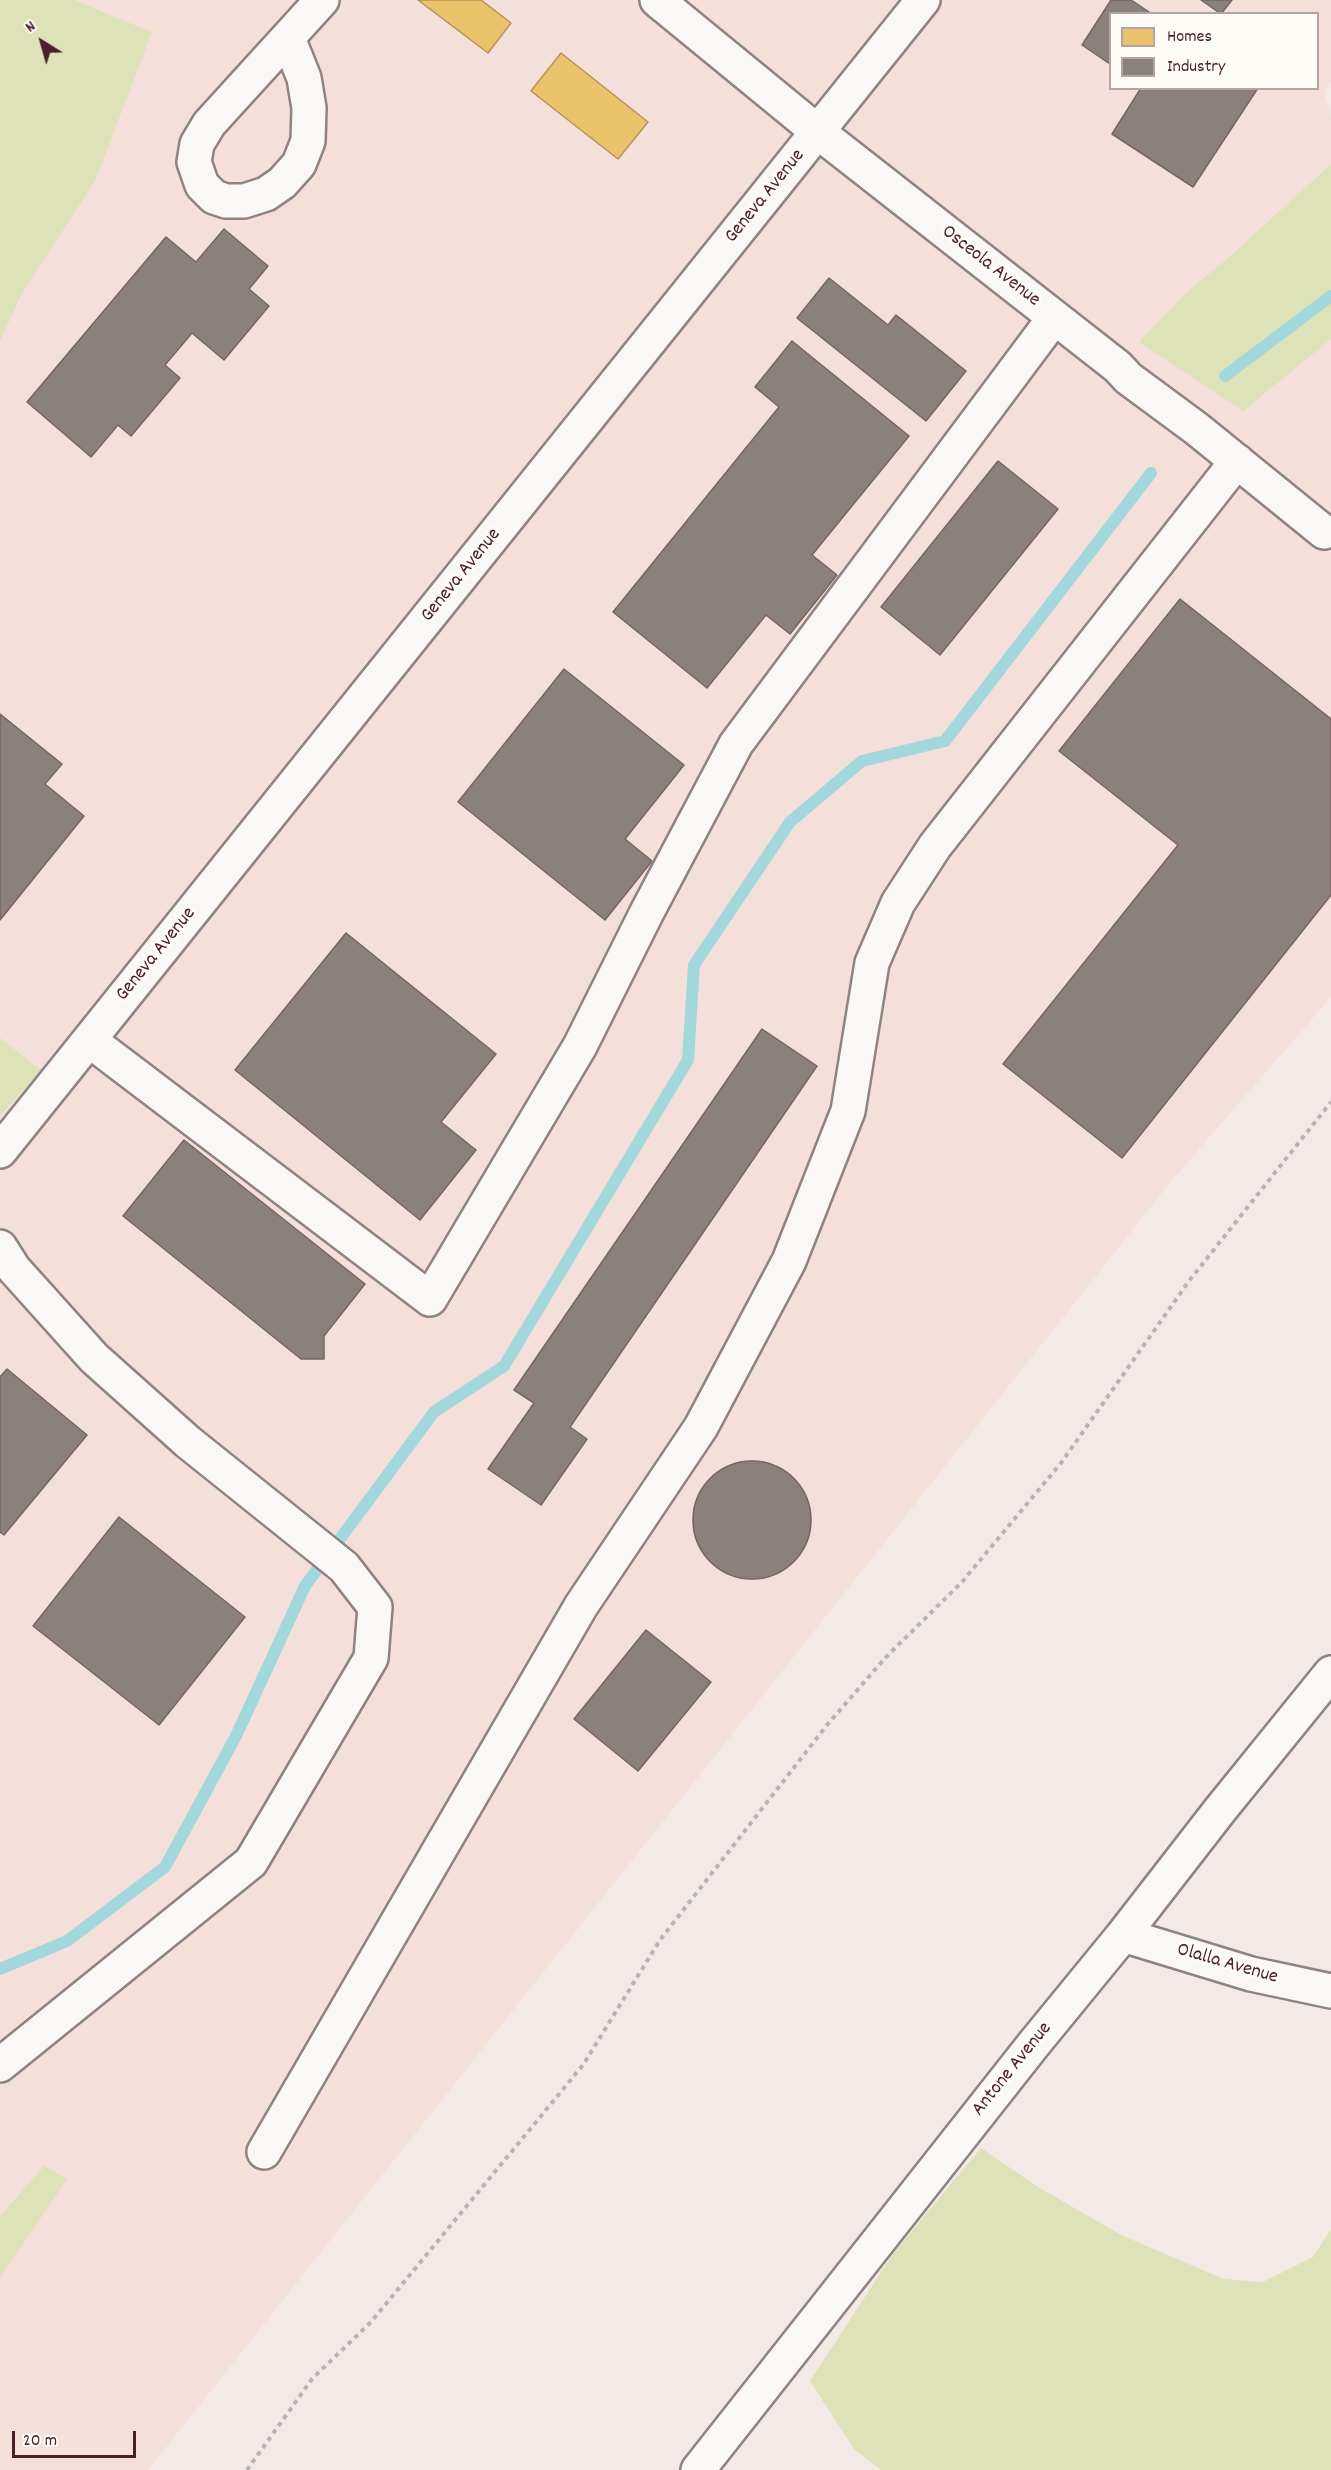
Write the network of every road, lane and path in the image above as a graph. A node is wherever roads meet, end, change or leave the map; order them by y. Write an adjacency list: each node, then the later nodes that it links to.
1 (322, 0): 4 (street)
2 (657, 0): 5 (street, Osceola Avenue)
3 (923, 0): 5 (street, Geneva Avenue)
4 (288, 38): 4 (street)
5 (818, 132): 6 (street, Osceola Avenue); 9 (street, Geneva Avenue)
6 (1054, 318): 7 (street, Osceola Avenue); 9 (street)
7 (1237, 461): 8 (street, Osceola Avenue); 17 (street)
8 (1324, 532)
9 (89, 1040): 11 (street, Geneva Avenue)
10 (1331, 1102): 18 (path)
11 (0, 1151)
12 (0, 1247): 16 (street)
13 (1331, 1673): 14 (street, Antone Avenue)
14 (1123, 1935): 15 (street, Olalla Avenue); 19 (street, Antone Avenue)
15 (1331, 1991)
16 (0, 2065)
17 (264, 2152)
18 (247, 2470)
19 (698, 2470)

